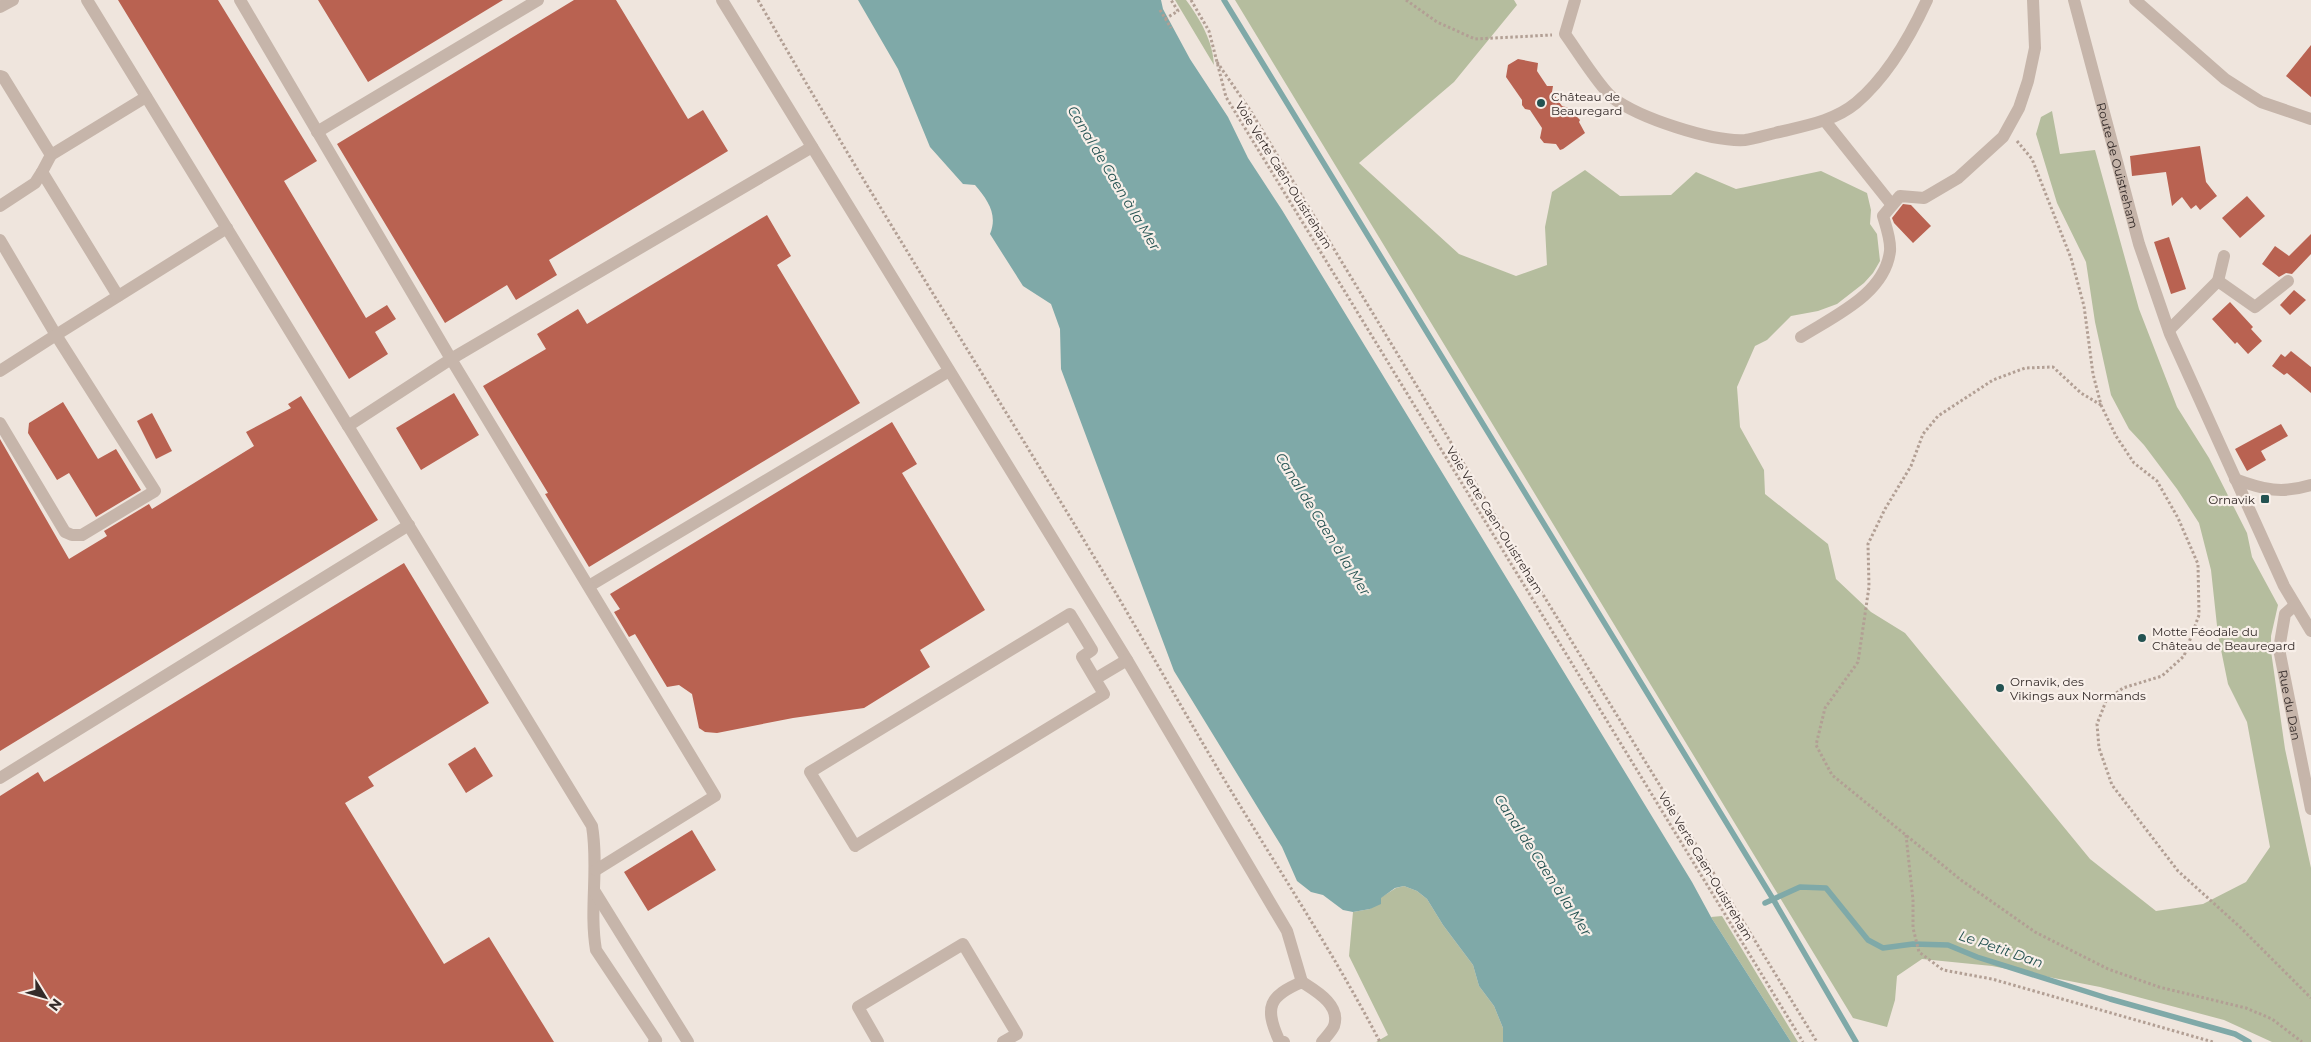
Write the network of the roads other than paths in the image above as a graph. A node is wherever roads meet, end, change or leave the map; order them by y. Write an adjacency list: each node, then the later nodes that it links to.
1 (13, 0): 11 (street)
2 (87, 0): 13 (street)
3 (240, 0): 16 (street)
4 (538, 0): 16 (street)
5 (722, 0): 17 (street)
6 (1575, 0): 15 (street)
7 (1926, 0): 15 (street)
8 (2033, 0): 20 (street)
9 (2074, 0): 28 (street, Route de Ouistreham)
10 (2136, 0): 14 (street)
11 (0, 7)
12 (0, 76): 18 (street)
13 (146, 97): 18 (street); 22 (street)
14 (2311, 119)
15 (1825, 121): 20 (street)
16 (317, 132): 31 (street)
17 (812, 147): 31 (street); 33 (street)
18 (51, 154): 19 (street)
19 (42, 172): 21 (street); 27 (street)
20 (1892, 205): 30 (street)
21 (0, 206)
22 (227, 228): 27 (street); 35 (street)
23 (0, 240): 29 (street)
24 (2224, 256): 25 (street)
25 (2218, 281): 26 (street); 28 (street)
26 (2288, 281)
27 (118, 296): 29 (street)
28 (2169, 330): 36 (street, Route de Ouistreham)
29 (56, 335): 32 (street); 34 (street)
30 (1801, 337)
31 (451, 359): 35 (street); 39 (street)
32 (0, 371)
33 (949, 371): 39 (street); 42 (street)
34 (0, 423)
35 (348, 426): 38 (street)
36 (2236, 479): 37 (street); 40 (street, Route de Ouistreham)
37 (2311, 485)
38 (408, 525): 44 (street); 46 (street)
39 (589, 586): 46 (street)
40 (2295, 605): 41 (street, Route de Ouistreham); 45 (street, Rue du Dan)
41 (2311, 631)
42 (1127, 660): 43 (street); 48 (street)
43 (1095, 679): 43 (street)
44 (0, 778)
45 (2311, 809)
46 (596, 870): 47 (street)
47 (595, 892): 50 (street); 51 (street)
48 (1302, 982): 49 (street); 54 (street)
49 (1280, 1041)
50 (654, 1042)
51 (688, 1042)
52 (878, 1042): 53 (street)
53 (1004, 1042)
54 (1322, 1042)

